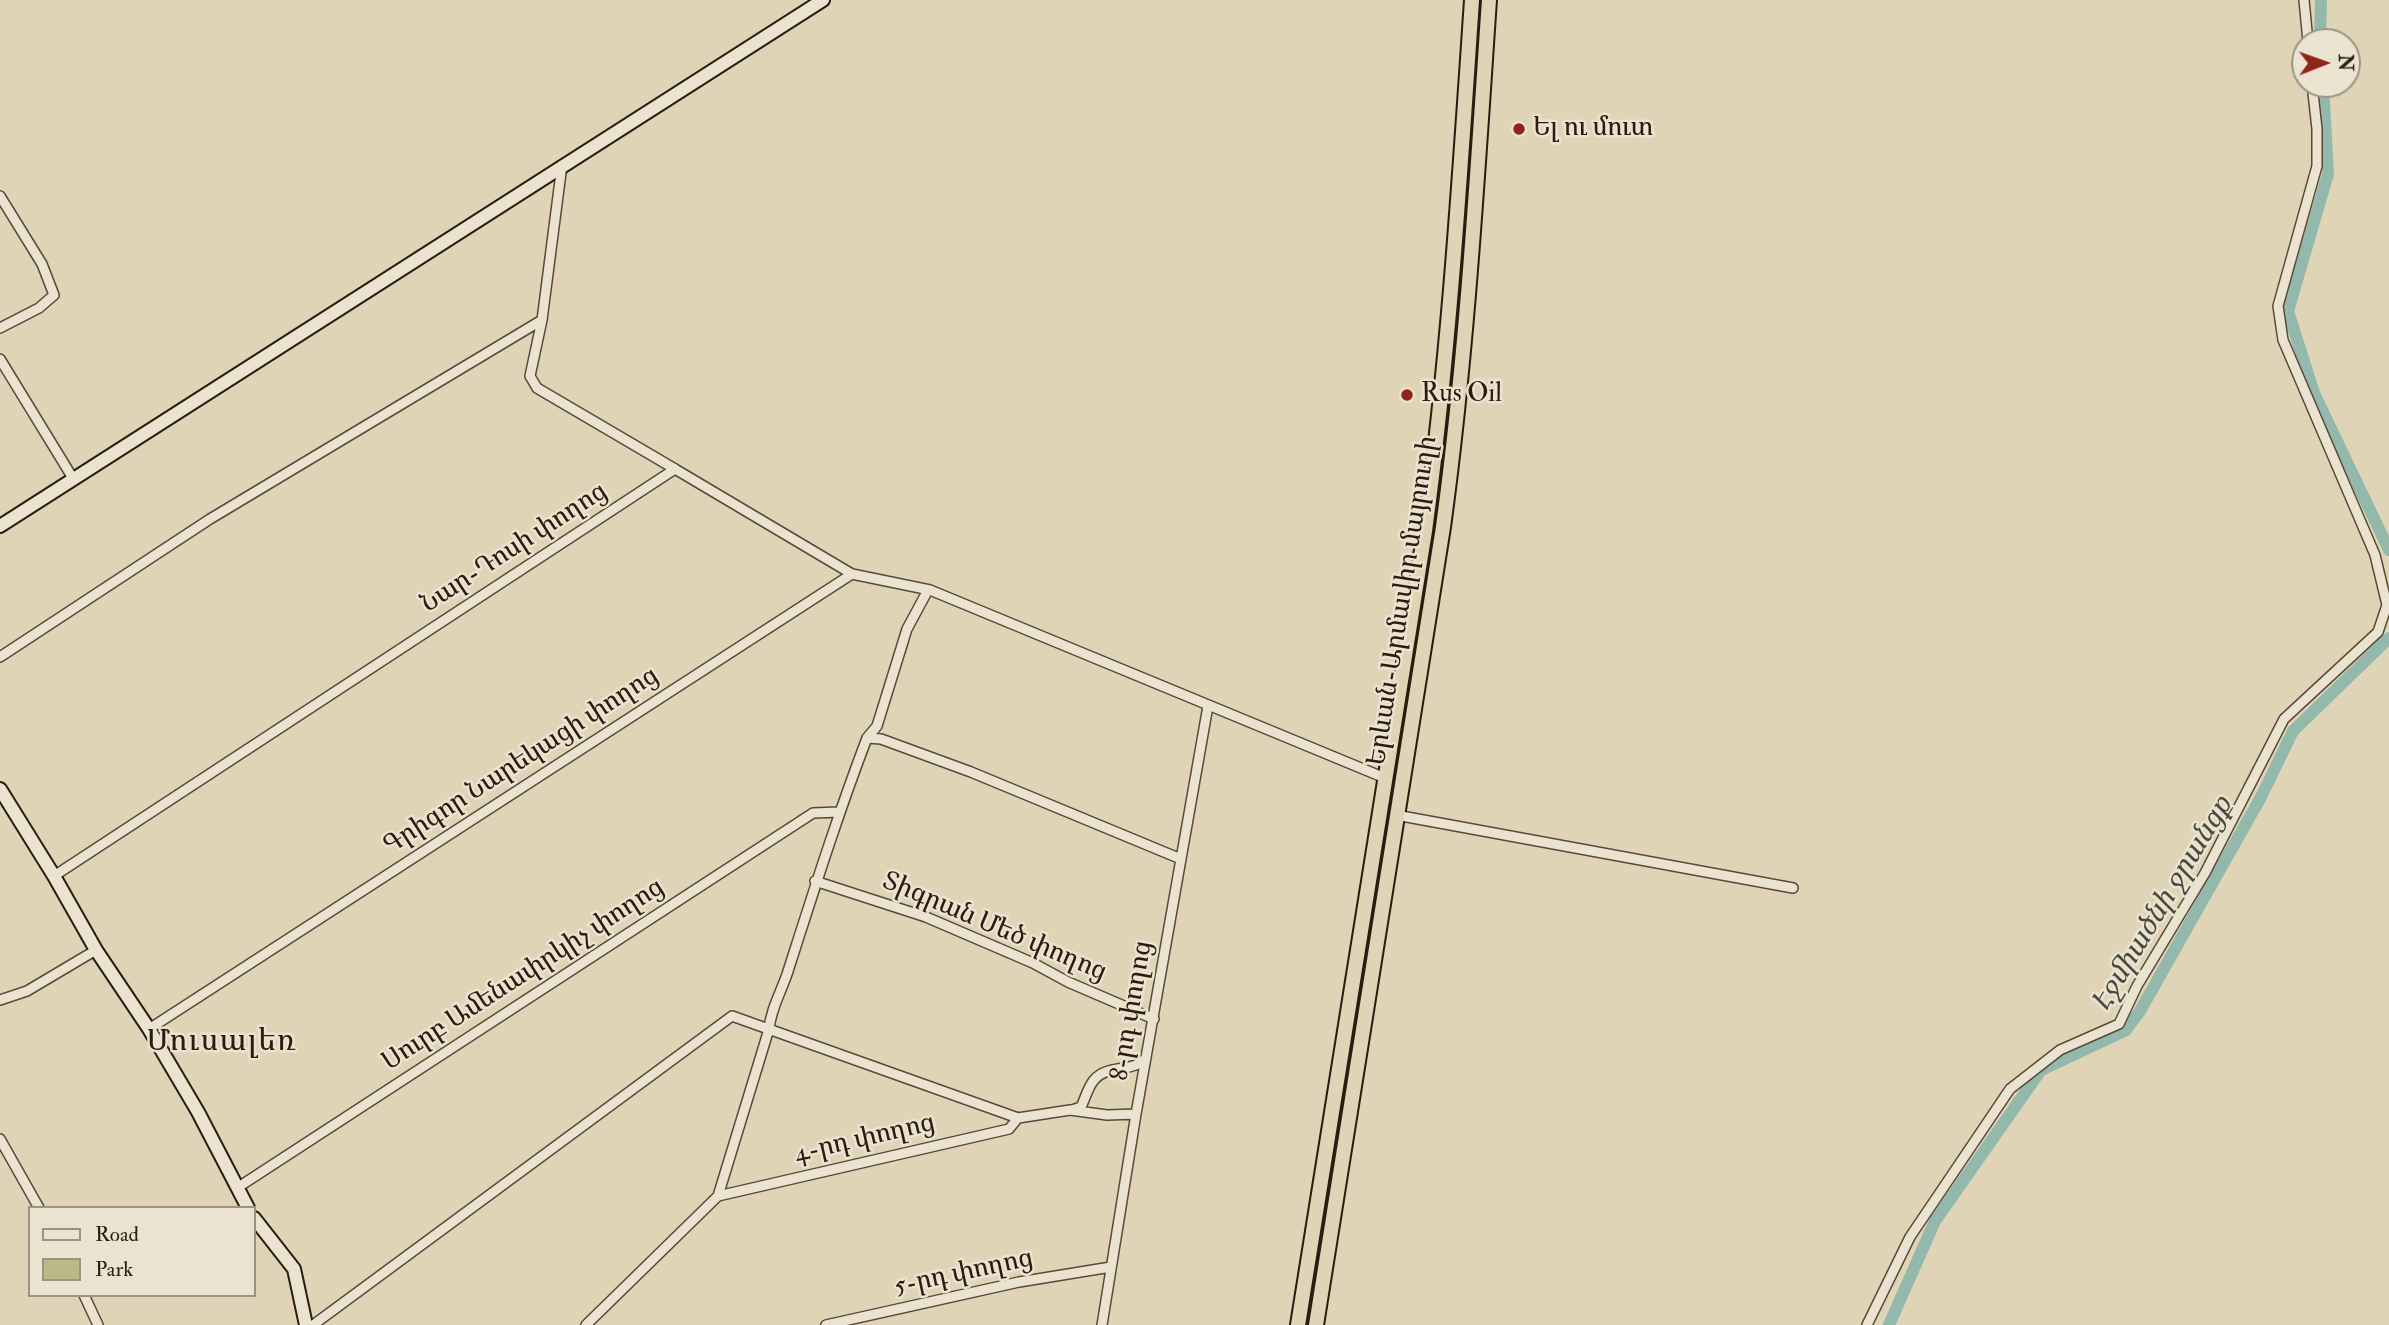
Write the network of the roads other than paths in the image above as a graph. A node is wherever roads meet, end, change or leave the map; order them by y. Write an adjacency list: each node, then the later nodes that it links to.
1 (823, 0): 7 (main road)
2 (1472, 0): 20 (highway, Երևան-Արմավիր մայրուղի)
3 (1489, 0): 23 (highway, Երևան-Արմավիր մայրուղի)
4 (2304, 0): 5 (street)
5 (2307, 28)
6 (2314, 98): 53 (street)
7 (562, 165): 9 (street); 13 (main road)
8 (0, 196): 10 (street)
9 (542, 320): 12 (street); 17 (street)
10 (0, 328)
11 (0, 359): 13 (street)
12 (675, 469): 15 (street); 25 (street, Նար-Դոսի փողոց)
13 (74, 480): 14 (main road)
14 (0, 526)
15 (852, 574): 16 (street); 31 (street, Գրիգոր Նարեկացի փողոց)
16 (929, 590): 18 (street); 19 (street)
17 (0, 657)
18 (1208, 706): 20 (street); 24 (street, 8-րդ փողոց)
19 (867, 738): 22 (street); 24 (street)
20 (1385, 778): 51 (highway, Երևան-Արմավիր մայրուղի)
21 (2, 797): 25 (main road)
22 (839, 812): 26 (street); 38 (street, Սուրբ Ամենափրկիչ փողոց)
23 (1396, 815): 27 (street); 52 (highway, Երևան-Արմավիր մայրուղի)
24 (1181, 859): 30 (street, 8-րդ փողոց)
25 (54, 876): 28 (main road)
26 (815, 881): 30 (street, Տիգրան Մեծ փողոց); 32 (street)
27 (1793, 888)
28 (96, 950): 29 (street); 31 (main road)
29 (0, 1000)
30 (1154, 1019): 33 (street, 8-րդ փողոց)
31 (149, 1029): 38 (main road)
32 (768, 1029): 36 (street); 39 (street); 47 (street)
33 (1147, 1057): 34 (street); 35 (street, 8-րդ փողոց)
34 (1070, 1110): 35 (street); 36 (street)
35 (1136, 1114): 43 (street, 8-րդ փողոց)
36 (1018, 1118): 39 (street, 4-րդ փողոց)
37 (0, 1139): 40 (street)
38 (237, 1188): 41 (main road)
39 (718, 1196): 48 (street)
40 (38, 1206)
41 (247, 1206)
42 (256, 1221): 46 (main road)
43 (1111, 1267): 49 (street, 5-րդ փողոց); 50 (street, 8-րդ փողոց)
44 (85, 1297): 45 (street)
45 (98, 1325)
46 (306, 1325)
47 (313, 1325)
48 (586, 1325)
49 (826, 1325)
50 (1102, 1325)
51 (1298, 1325)
52 (1316, 1325)
53 (1867, 1325)

